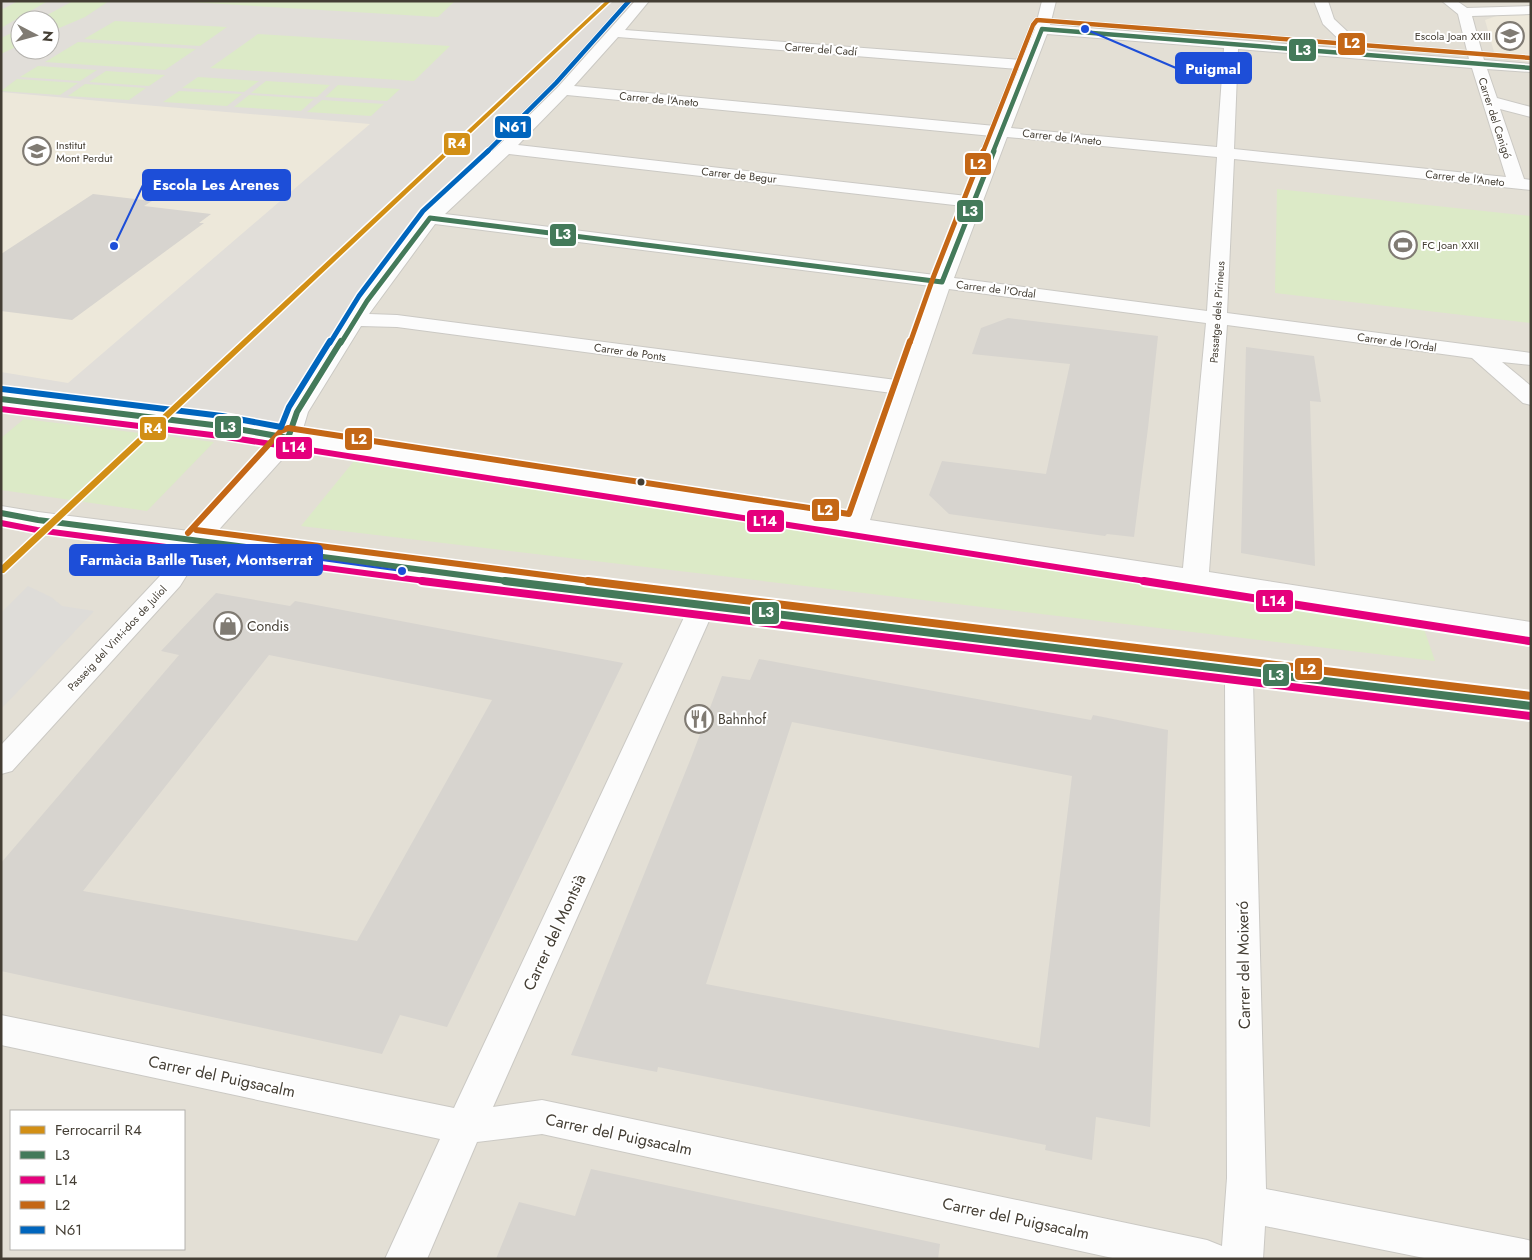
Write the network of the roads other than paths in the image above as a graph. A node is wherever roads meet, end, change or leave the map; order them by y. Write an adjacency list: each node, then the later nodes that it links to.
1 (643, 1): 8 (street, Passeig del Vint-i-dos de Juliol)
2 (1048, 1): 7 (street)
3 (1322, 1): 10 (street)
4 (1448, 1): 6 (street)
5 (1531, 10): 6 (street)
6 (1464, 12): 11 (street, Carrer del Canigó)
7 (1042, 29): 9 (street); 12 (street)
8 (615, 33): 12 (street, Carrer del Cadí); 14 (street, Passeig del Vint-i-dos de Juliol)
9 (1231, 46): 10 (street); 19 (street, Passatge dels Pirineus)
10 (1365, 56): 11 (street)
11 (1478, 64): 13 (street); 15 (street, Carrer del Canigó)
12 (1027, 65): 17 (street)
13 (1531, 68)
14 (563, 90): 17 (street, Carrer de l'Aneto); 18 (street, Passeig del Vint-i-dos de Juliol)
15 (1490, 101): 16 (street); 20 (street, Carrer del Canigó)
16 (1531, 112)
17 (1002, 132): 19 (street, Carrer de l'Aneto); 21 (street)
18 (505, 149): 21 (street, Carrer de Begur); 22 (street, Passeig del Vint-i-dos de Juliol)
19 (1225, 153): 20 (street, Carrer de l'Aneto); 24 (street, Passatge dels Pirineus)
20 (1524, 184)
21 (974, 202): 23 (street)
22 (430, 218): 23 (street, Carrer de l'Ordal); 25 (street, Passeig del Vint-i-dos de Juliol)
23 (942, 282): 24 (street, Carrer de l'Ordal); 28 (street)
24 (1217, 318): 26 (street, Carrer de l'Ordal); 35 (street, Passatge dels Pirineus)
25 (355, 320): 28 (street, Carrer de Ponts); 31 (street, Passeig del Vint-i-dos de Juliol)
26 (1479, 353): 27 (street, Carrer de l'Ordal); 29 (street)
27 (1531, 359)
28 (904, 388): 33 (street)
29 (1531, 398)
30 (1, 399): 31 (street)
31 (288, 438): 33 (street); 34 (street, Passeig del Vint-i-dos de Juliol)
32 (1, 513): 34 (street)
33 (856, 525): 35 (street)
34 (195, 540): 36 (street); 40 (street, Passeig del Vint-i-dos de Juliol)
35 (1195, 578): 37 (street)
36 (704, 605): 38 (street); 42 (street, Carrer del Montsià)
37 (1531, 631)
38 (1239, 671): 39 (street); 43 (street, Carrer del Moixeró)
39 (1531, 706)
40 (1, 764)
41 (1, 1030): 42 (street, Carrer del Puigsacalm)
42 (464, 1127): 44 (street, Carrer del Montsià); 45 (street, Carrer del Puigsacalm)
43 (1247, 1204): 46 (street, Carrer del Moixeró); 47 (street)
44 (406, 1259)
45 (1207, 1259)
46 (1242, 1259)
47 (1528, 1259)

